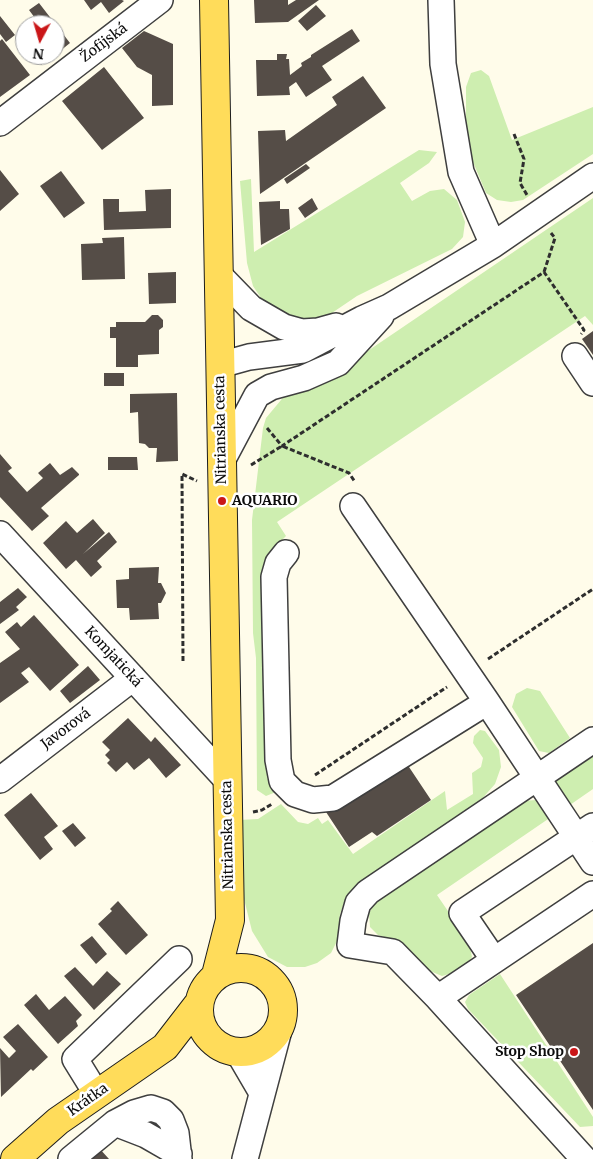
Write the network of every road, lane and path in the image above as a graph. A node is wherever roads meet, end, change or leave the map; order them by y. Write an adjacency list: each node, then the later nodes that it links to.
1 (160, 0): 4 (street, Žofijská)
2 (214, 0): 11 (main road, Nitrianska cesta)
3 (441, 0): 9 (street)
4 (0, 123)
5 (514, 134): 7 (path)
6 (593, 176): 9 (street)
7 (528, 197)
8 (555, 238): 10 (path)
9 (493, 245): 12 (street)
10 (544, 272): 14 (path); 19 (path)
11 (218, 275): 13 (street); 15 (main road, Nitrianska cesta)
12 (389, 307): 13 (street); 17 (street)
13 (362, 319): 15 (street)
14 (576, 347): 16 (street)
15 (220, 366): 17 (street); 20 (main road, Nitrianska cesta)
16 (593, 382)
17 (270, 387): 20 (street)
18 (266, 426): 19 (path)
19 (282, 446): 21 (path); 22 (path)
20 (222, 461): 37 (main road, Nitrianska cesta)
21 (251, 465)
22 (349, 473)
23 (197, 481): 29 (path)
24 (353, 506): 32 (street)
25 (0, 534): 30 (street, Komjatická)
26 (286, 553): 32 (street)
27 (593, 589): 28 (path)
28 (488, 659)
29 (183, 661)
30 (133, 678): 36 (street, Javorová); 37 (street, Komjatická)
31 (452, 683): 34 (path)
32 (487, 702): 35 (street)
33 (593, 740): 35 (street)
34 (313, 776)
35 (536, 777): 40 (street); 48 (street)
36 (0, 780)
37 (227, 780): 43 (main road, Nitrianska cesta)
38 (262, 810): 39 (path)
39 (252, 813)
40 (584, 831): 41 (street); 45 (street)
41 (593, 862)
42 (593, 894): 45 (street)
43 (230, 920): 46 (main road, Nitrianska cesta); 47 (main road, Nitrianska cesta)
44 (179, 959): 53 (street)
45 (494, 960): 48 (street)
46 (253, 969): 47 (main road); 50 (main road)
47 (216, 975): 49 (main road)
48 (438, 998): 55 (street)
49 (199, 1003): 51 (main road, Krátka); 52 (main road)
50 (279, 1030): 52 (main road); 54 (street)
51 (165, 1047): 52 (main road); 53 (main road, Krátka)
52 (227, 1048): 54 (street)
53 (96, 1093): 57 (main road, Krátka)
54 (262, 1093): 59 (street)
55 (586, 1155)
56 (179, 1157): 58 (street)
57 (15, 1159)
58 (71, 1159)
59 (245, 1159)

